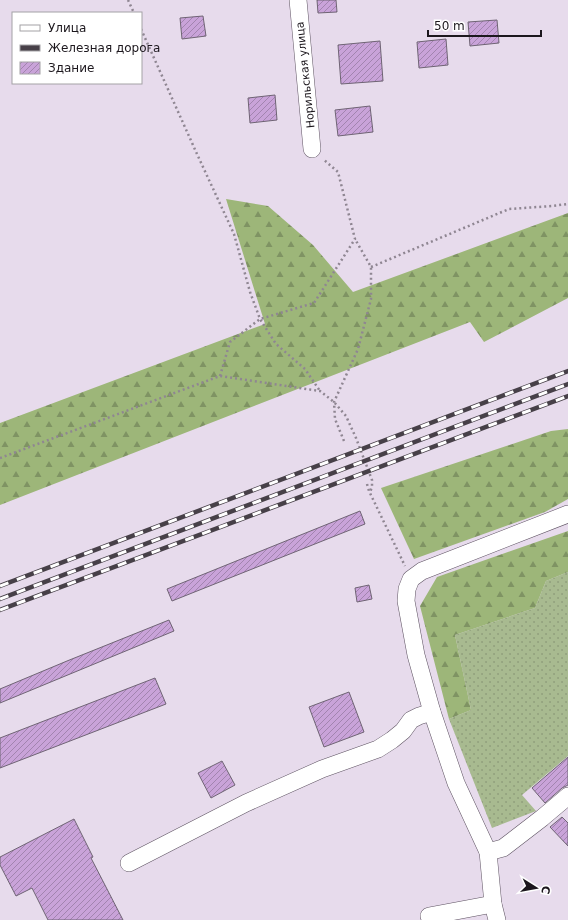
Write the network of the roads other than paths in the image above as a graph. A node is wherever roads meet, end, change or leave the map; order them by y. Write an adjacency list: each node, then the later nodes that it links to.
1 (298, 0): 2 (street, Норильская улица)
2 (312, 149)
3 (568, 514): 4 (street)
4 (432, 712): 6 (street); 7 (street)
5 (568, 796): 6 (street)
6 (488, 852): 8 (street)
7 (129, 863)
8 (495, 912): 9 (street)
9 (429, 916)

